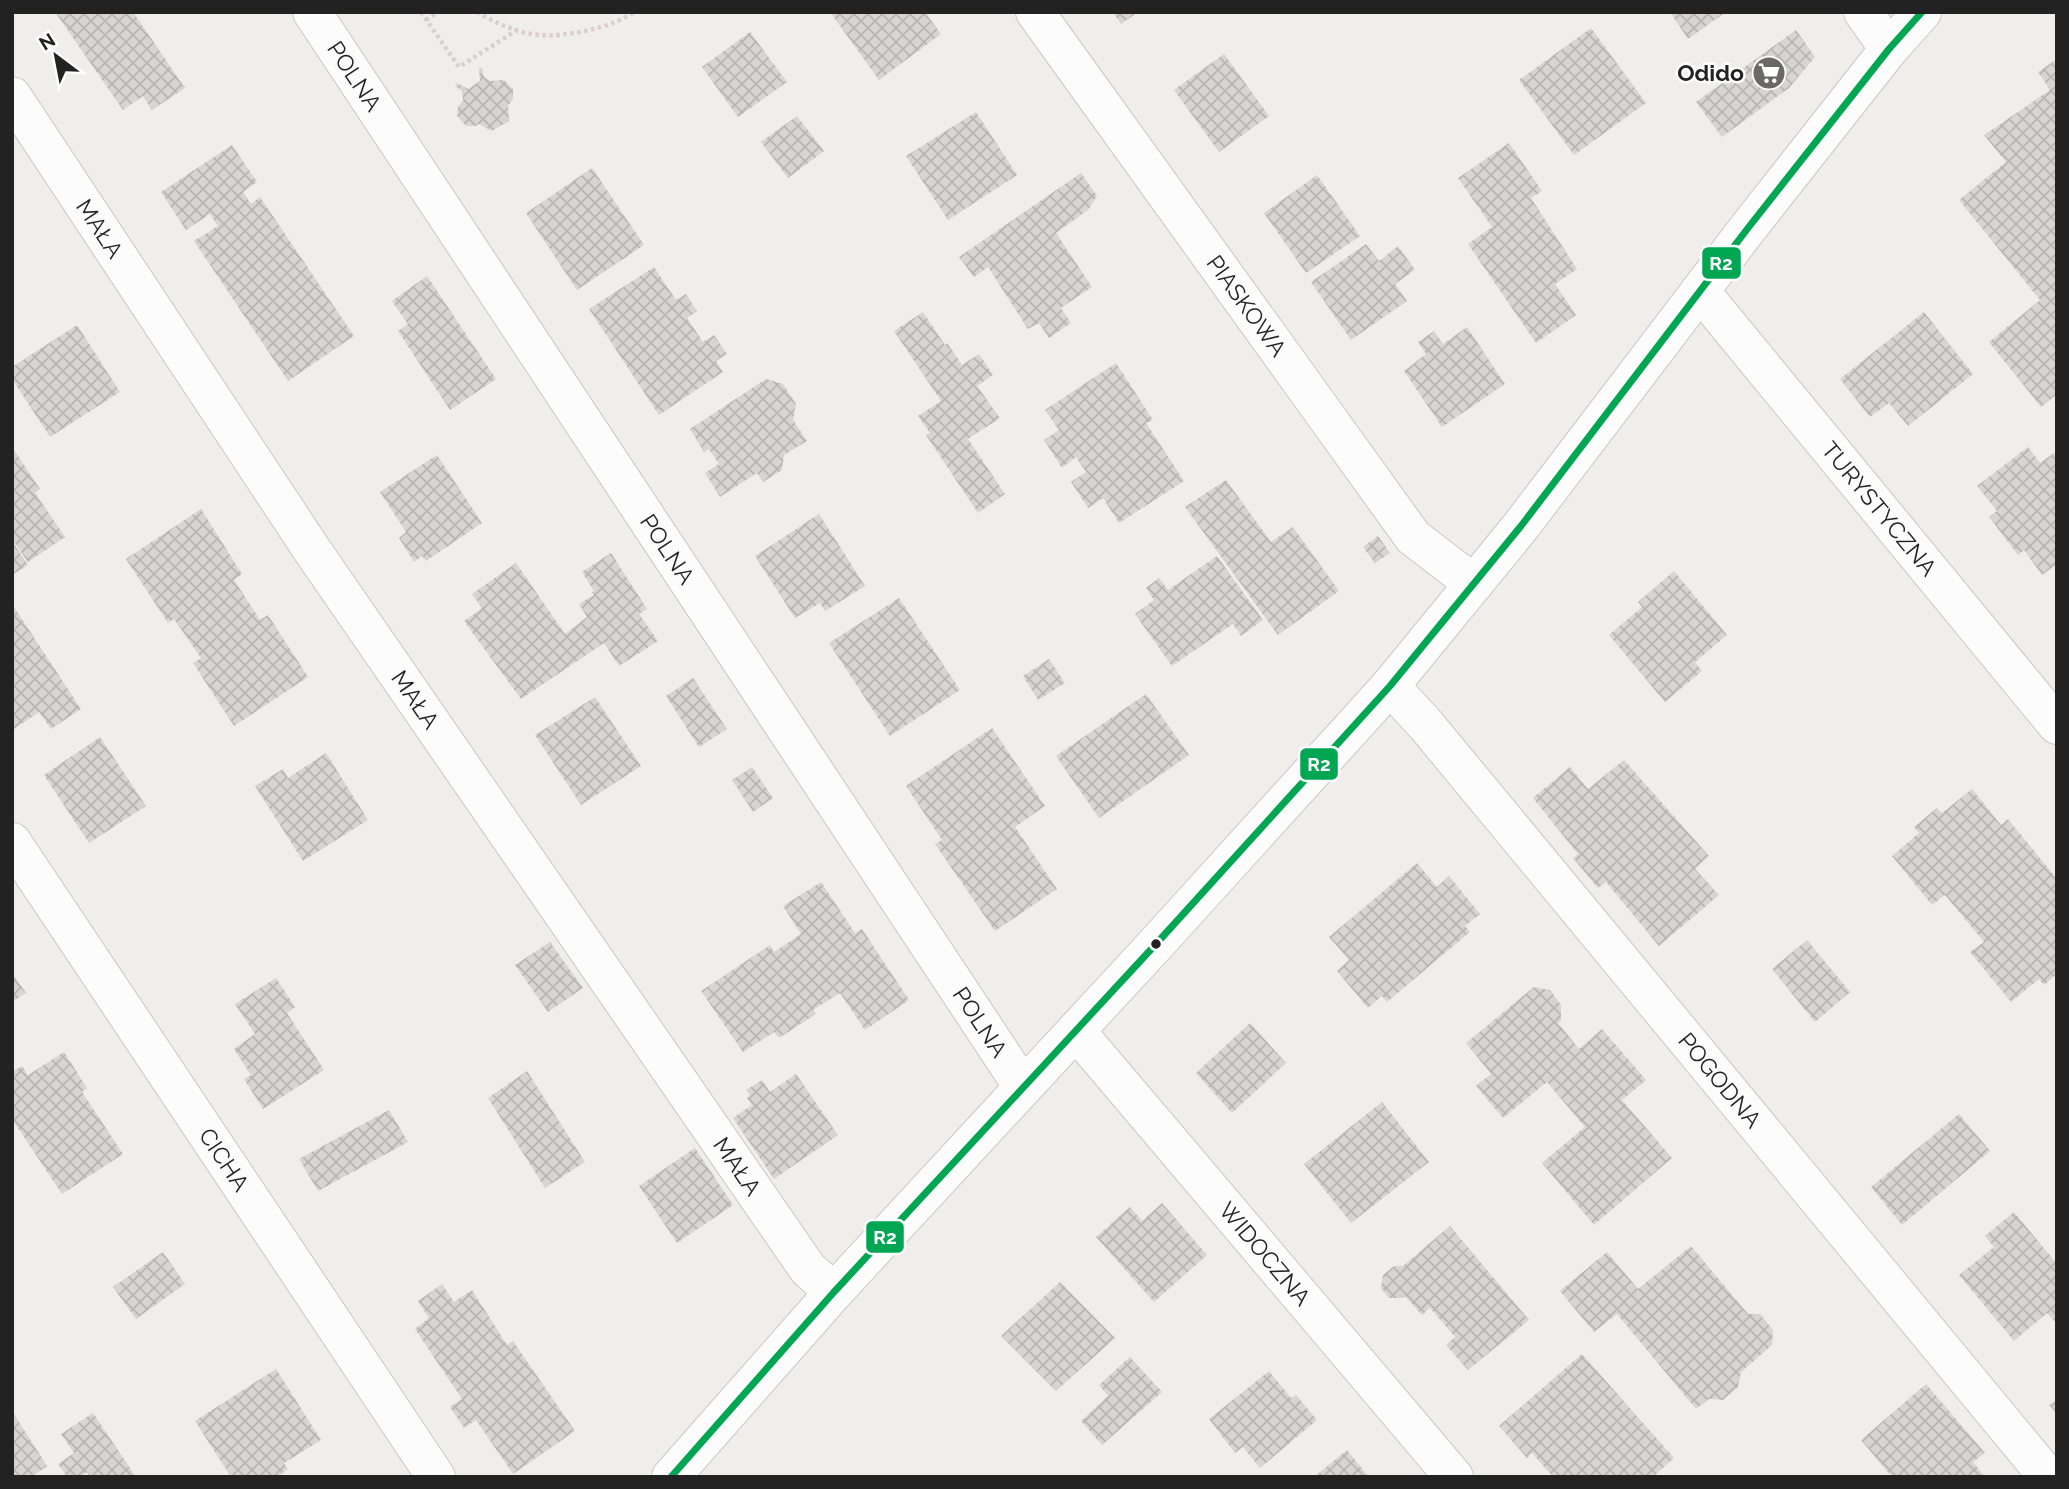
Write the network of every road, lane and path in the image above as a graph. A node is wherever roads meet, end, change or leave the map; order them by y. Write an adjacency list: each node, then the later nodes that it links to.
1 (313, 12): 19 (street, POLNA)
2 (421, 12): 9 (path)
3 (438, 12): 9 (path)
4 (477, 12): 10 (path)
5 (634, 12): 10 (path)
6 (1035, 12): 14 (street, PIASKOWA)
7 (1863, 12): 11 (street)
8 (1922, 12): 11 (street)
9 (426, 20): 10 (path)
10 (518, 29)
11 (1889, 50): 13 (street)
12 (12, 96): 20 (street, MAŁA)
13 (1700, 291): 14 (street); 16 (street, TURYSTYCZNA)
14 (1474, 584): 15 (street)
15 (1390, 686): 18 (street); 24 (street, POGODNA)
16 (2057, 725)
17 (12, 842): 21 (street, CICHA)
18 (1076, 1031): 19 (street); 23 (street, WIDOCZNA)
19 (1023, 1087): 20 (street)
20 (834, 1292): 22 (street)
21 (436, 1477)
22 (670, 1477)
23 (1454, 1477)
24 (2049, 1477)

